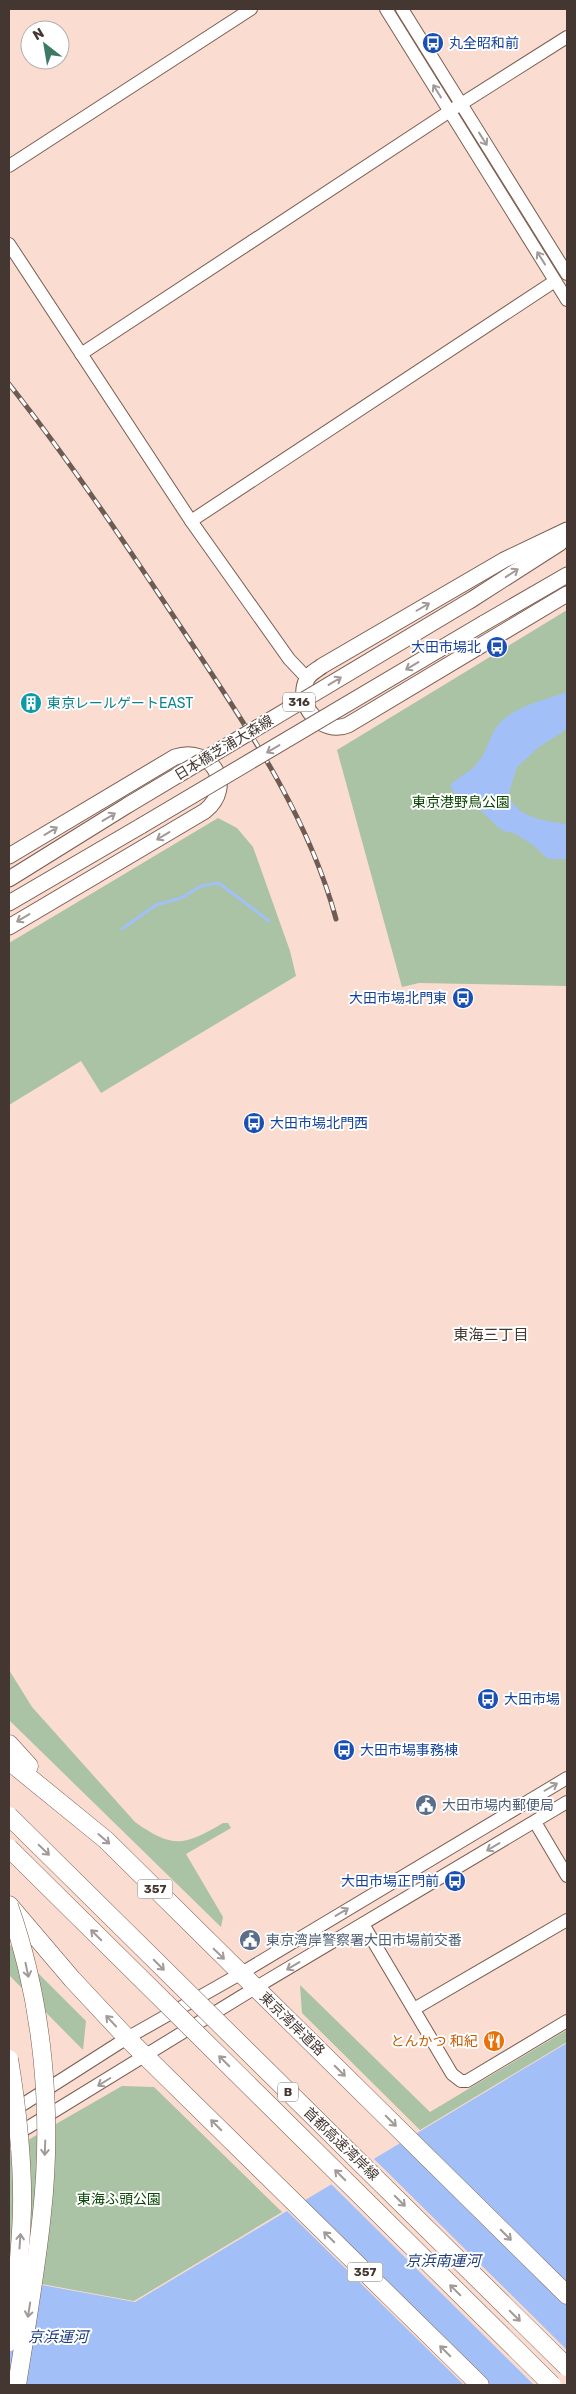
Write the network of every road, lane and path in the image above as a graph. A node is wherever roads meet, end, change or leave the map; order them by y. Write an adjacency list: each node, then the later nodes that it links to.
1 (251, 9): 7 (street)
2 (386, 9): 6 (street, one-way to 2)
3 (402, 9): 5 (street)
4 (567, 37): 5 (street)
5 (461, 104): 6 (street); 9 (street, one-way to 9)
6 (450, 111): 10 (street, one-way to 6); 12 (street)
7 (9, 166)
8 (9, 244): 12 (street)
9 (567, 274)
10 (556, 281): 11 (street); 13 (street)
11 (567, 300)
12 (81, 354): 13 (street)
13 (191, 521): 18 (street)
14 (567, 530): 18 (main road, one-way to 14)
15 (567, 538): 20 (main road, 日本橋芝浦大森線 / 316, one-way to 15, bridge)
16 (567, 575): 23 (main road, 日本橋芝浦大森線 / 316, one-way to 23, bridge)
17 (567, 594): 18 (main road)
18 (307, 678)
19 (9, 856): 26 (main road, one-way to 26)
20 (37, 860): 21 (main road, 316); 22 (main road, 日本橋芝浦大森線 / 316)
21 (9, 874)
22 (9, 879)
23 (50, 881): 24 (main road, 日本橋芝浦大森線 / 316); 25 (main road, 316)
24 (9, 903)
25 (9, 909)
26 (9, 927)
27 (9, 1744): 31 (highway, 357)
28 (9, 1761): 31 (highway, 東京湾岸道路 / 357)
29 (567, 1778): 40 (street, one-way to 29)
30 (567, 1802): 33 (street)
31 (66, 1808): 40 (highway, 東京湾岸道路 / 357, one-way to 40)
32 (9, 1816): 52 (highway, 首都高速湾岸線 / B, one-way to 52, bridge)
33 (534, 1822): 35 (street); 39 (street, one-way to 39)
34 (9, 1848): 55 (highway, 首都高速湾岸線 / B, one-way to 34, bridge)
35 (566, 1869)
36 (9, 1906): 41 (highway, 357); 53 (highway, one-way to 53, bridge)
37 (9, 1919): 41 (highway, 357)
38 (567, 1920): 43 (street)
39 (363, 1924): 42 (street, one-way to 42); 43 (street)
40 (240, 1974): 42 (highway, 東京湾岸道路 / 357); 45 (street)
41 (72, 1979): 45 (highway, 357, one-way to 41)
42 (255, 1988): 46 (street); 50 (highway, 東京湾岸道路 / 357, one-way to 50)
43 (414, 2009): 44 (street)
44 (567, 2021)
45 (127, 2038): 46 (highway, 357); 48 (street)
46 (146, 2056): 49 (street, one-way to 49); 54 (highway, 357, one-way to 46)
47 (9, 2059): 51 (highway, one-way to 47, bridge)
48 (9, 2113)
49 (9, 2139)
50 (567, 2295)
51 (9, 2342)
52 (567, 2367)
53 (16, 2385)
54 (480, 2385)
55 (552, 2385)

